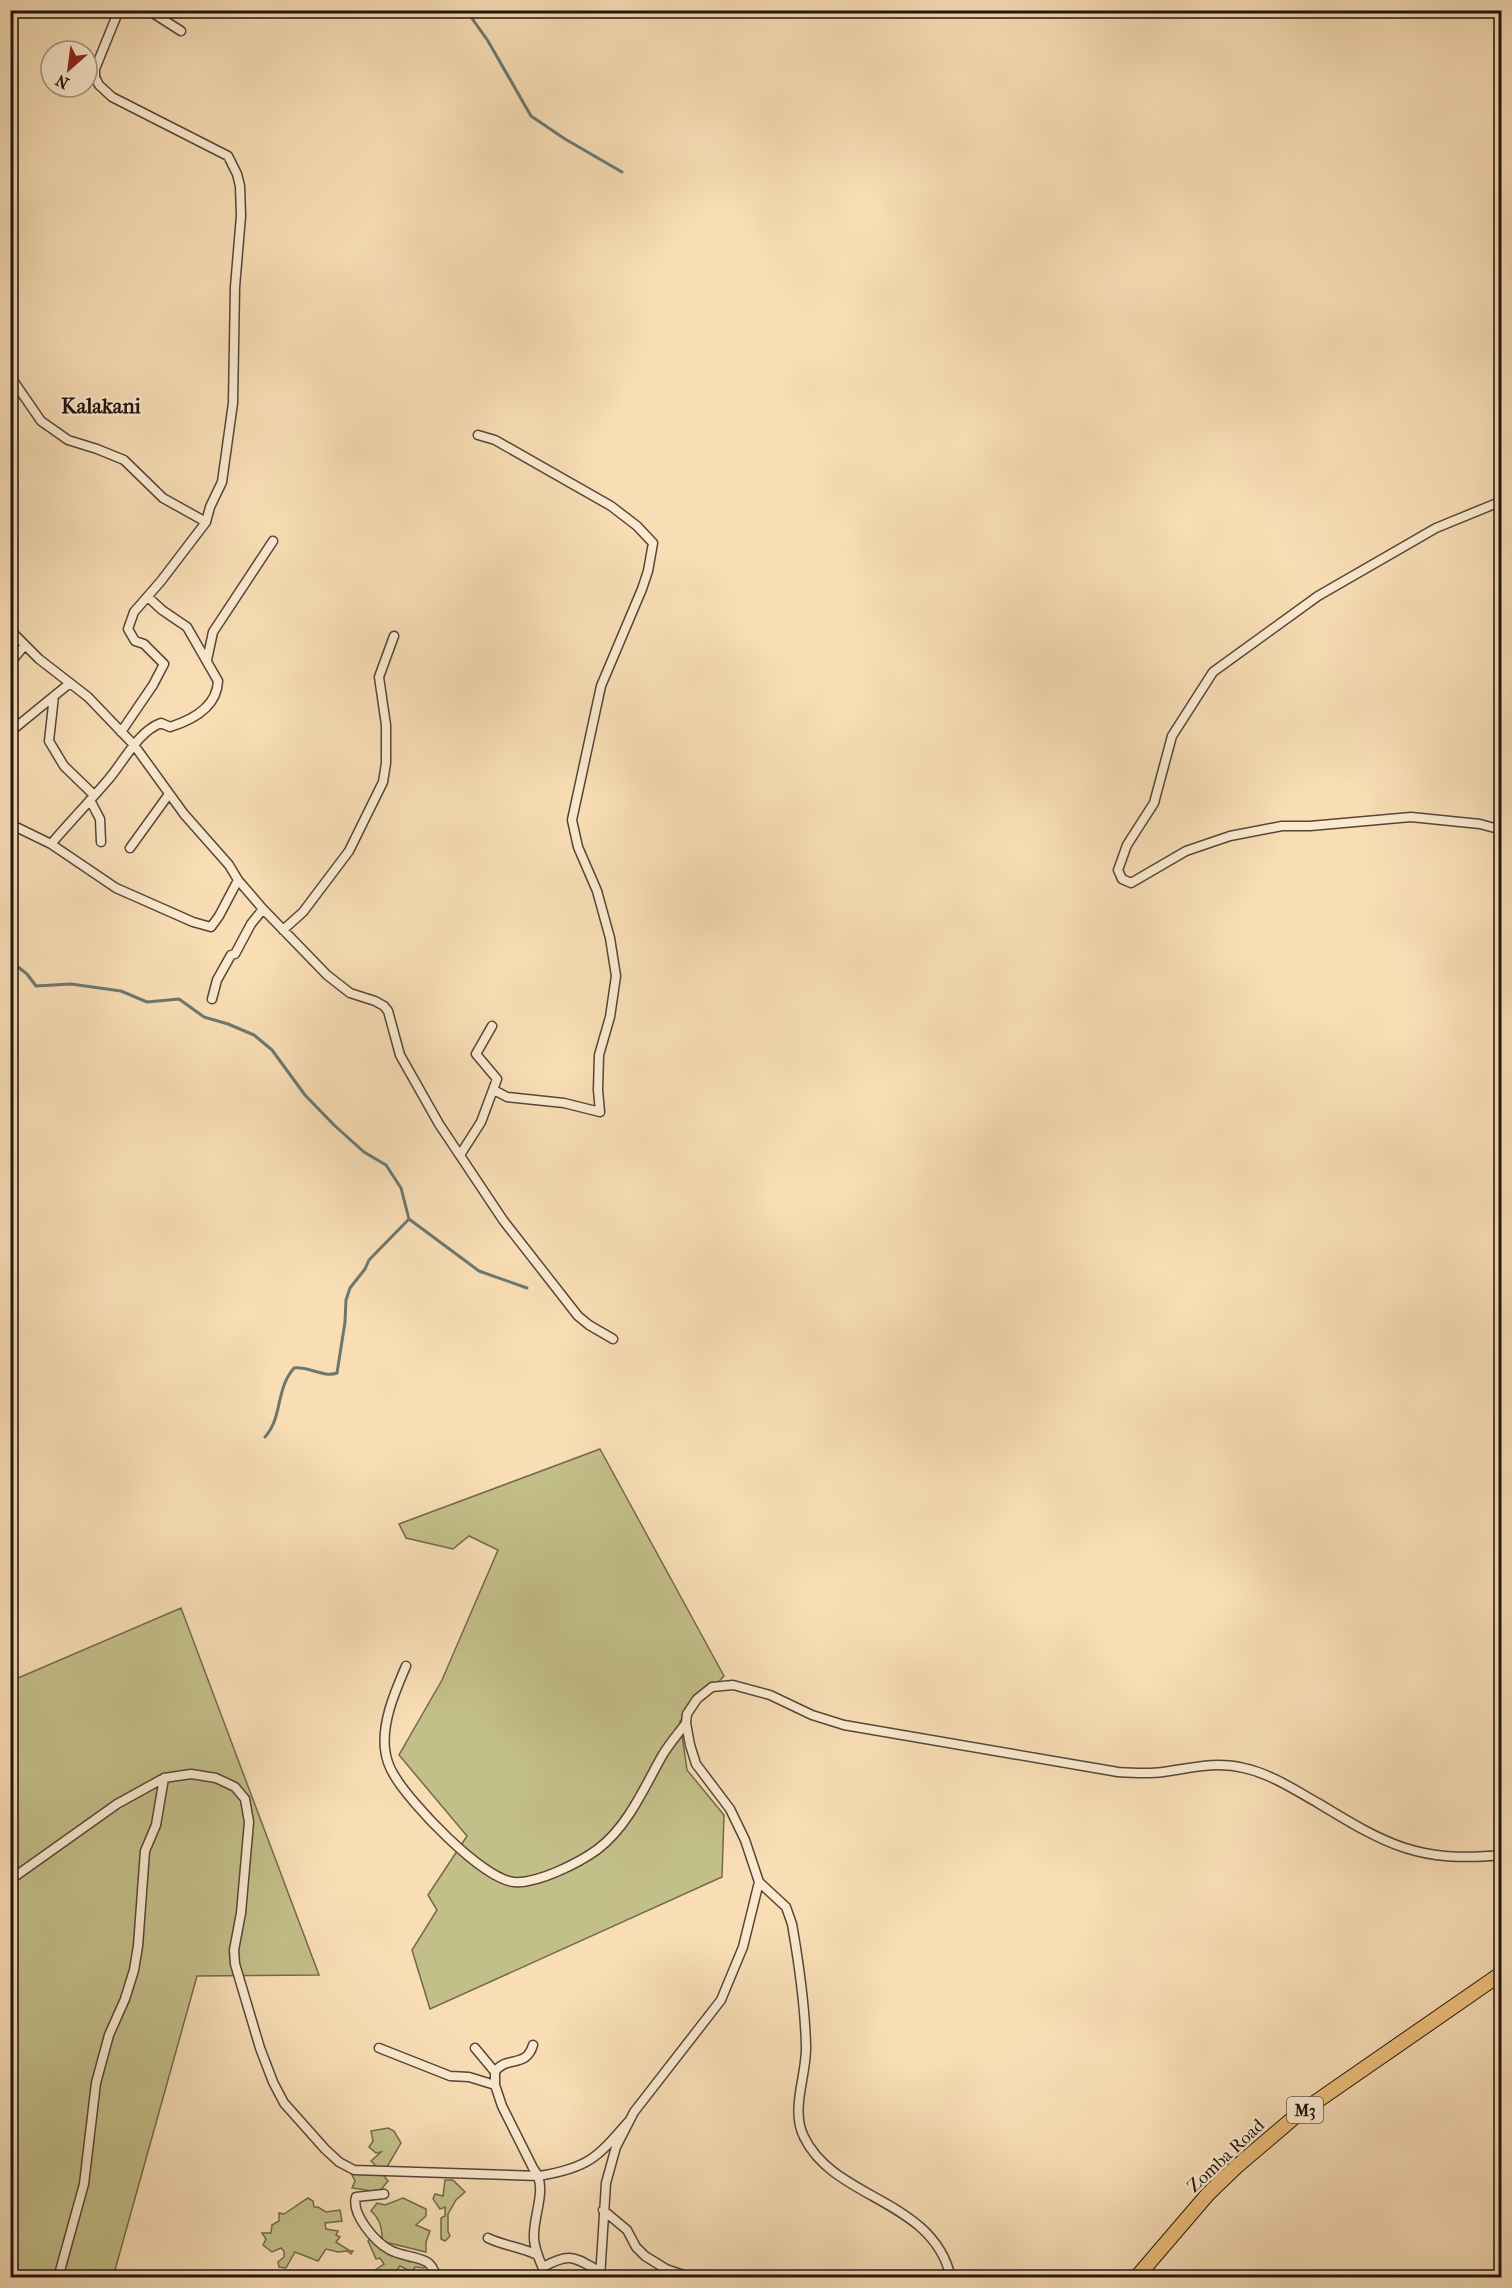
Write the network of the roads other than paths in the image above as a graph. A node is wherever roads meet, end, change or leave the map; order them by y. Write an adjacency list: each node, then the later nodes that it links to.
1 (119, 10): 7 (street)
2 (148, 10): 3 (street)
3 (181, 32)
4 (10, 375): 7 (street)
5 (478, 435): 32 (street)
6 (1502, 501): 23 (street)
7 (206, 522): 9 (street)
8 (273, 541): 13 (street)
9 (148, 597): 13 (street); 18 (street)
10 (10, 630): 12 (street)
11 (394, 636): 29 (street)
12 (25, 645): 14 (street); 15 (street)
13 (207, 660): 19 (street)
14 (10, 663)
15 (70, 683): 16 (street); 18 (street)
16 (54, 696): 17 (street); 21 (street)
17 (10, 732)
18 (121, 732): 19 (street)
19 (134, 745): 20 (street); 21 (street)
20 (169, 794): 26 (street); 27 (street)
21 (92, 797): 24 (street); 25 (street)
22 (10, 824): 25 (street)
23 (1502, 830)
24 (101, 842)
25 (51, 844): 27 (street)
26 (130, 848)
27 (238, 880): 28 (street)
28 (263, 909): 29 (street); 30 (street)
29 (283, 930): 33 (street)
30 (212, 999)
31 (492, 1026): 32 (street)
32 (494, 1090): 33 (street)
33 (460, 1155): 34 (street)
34 (613, 1339)
35 (405, 1666): 36 (street)
36 (686, 1723): 38 (street); 40 (street)
37 (164, 1778): 39 (street); 48 (street); 55 (street)
38 (1502, 1855)
39 (10, 1880)
40 (759, 1882): 47 (street); 59 (street)
41 (1502, 1973): 60 (highway, Zomba Road / M3)
42 (532, 2045): 45 (street)
43 (379, 2048): 46 (street)
44 (475, 2048): 45 (street)
45 (495, 2072): 46 (street)
46 (495, 2085): 48 (street)
47 (628, 2122): 48 (street); 50 (street)
48 (539, 2176): 52 (street)
49 (384, 2194): 56 (street)
50 (603, 2210): 54 (street); 58 (street)
51 (488, 2238): 52 (street)
52 (537, 2255): 53 (street)
53 (543, 2267): 54 (street); 57 (street)
54 (599, 2274)
55 (58, 2277)
56 (438, 2277)
57 (548, 2277)
58 (692, 2277)
59 (951, 2277)
60 (1136, 2277)

